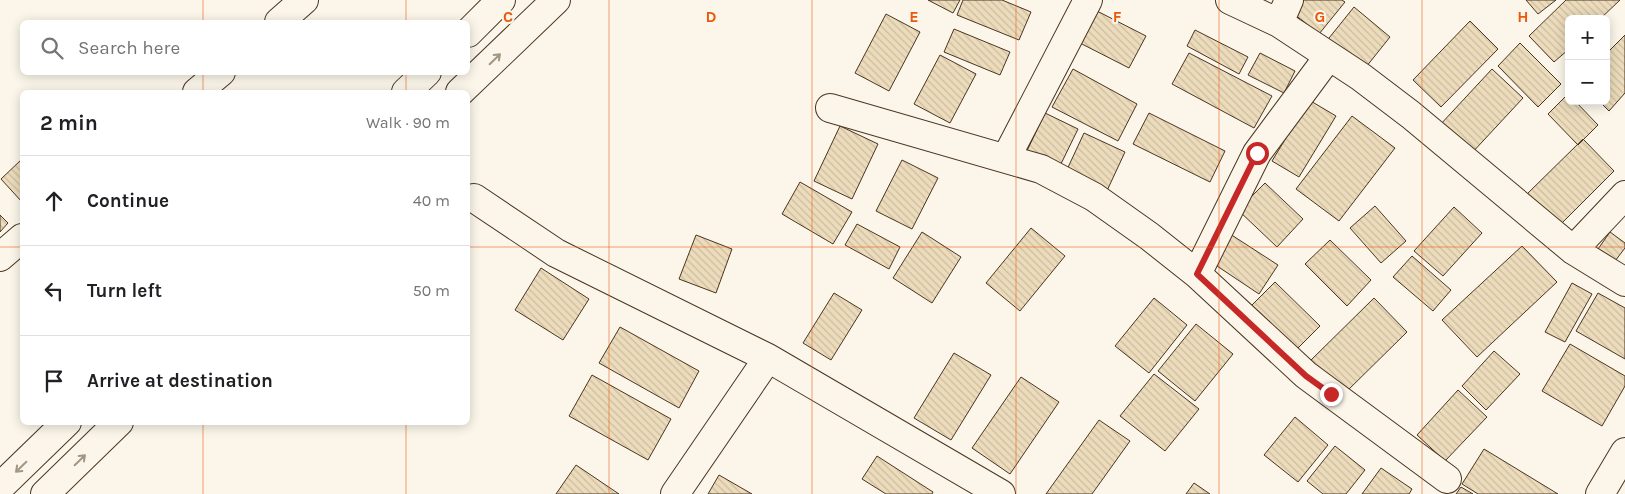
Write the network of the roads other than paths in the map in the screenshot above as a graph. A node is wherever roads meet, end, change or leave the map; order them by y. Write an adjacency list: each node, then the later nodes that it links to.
1 (304, 0): 7 (main road)
2 (501, 0): 8 (main road)
3 (556, 0): 14 (main road, one-way to 3)
4 (1088, 0): 16 (main road)
5 (1230, 0): 6 (main road)
6 (1284, 11): 9 (main road)
7 (281, 20)
8 (470, 31)
9 (1330, 56): 20 (main road); 22 (main road)
10 (217, 75): 12 (main road)
11 (424, 75): 13 (main road)
12 (199, 90)
13 (408, 90)
14 (462, 90)
15 (830, 108): 16 (main road)
16 (1006, 158): 22 (main road)
17 (1625, 196): 20 (main road)
18 (474, 198): 24 (main road)
19 (20, 240): 21 (main road)
20 (1573, 250): 23 (main road)
21 (0, 257)
22 (1197, 274): 28 (main road)
23 (1625, 282)
24 (768, 358): 30 (main road); 32 (main road)
25 (64, 425): 29 (main road, one-way to 29)
26 (116, 425): 31 (main road, one-way to 26)
27 (1625, 452): 33 (main road)
28 (1448, 479)
29 (0, 487)
30 (992, 491)
31 (46, 494)
32 (675, 494)
33 (1600, 494)

